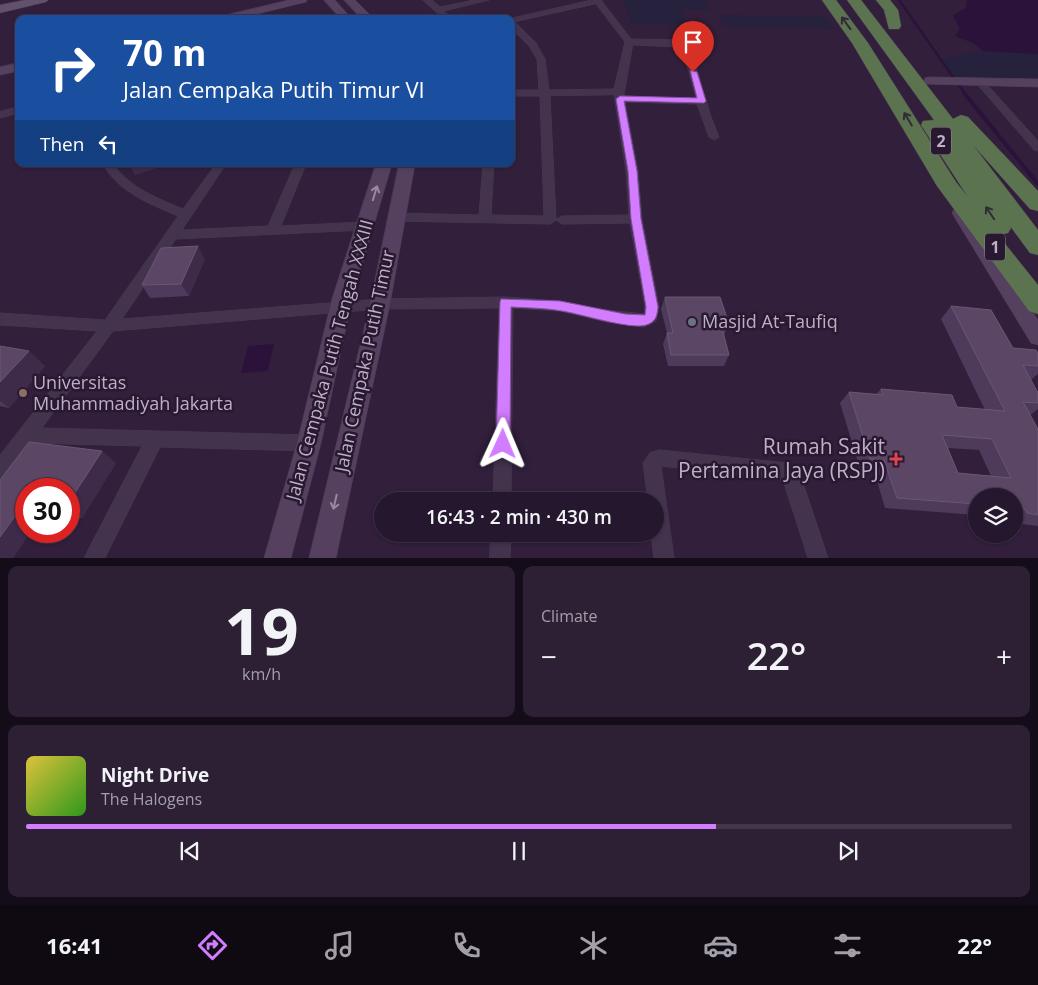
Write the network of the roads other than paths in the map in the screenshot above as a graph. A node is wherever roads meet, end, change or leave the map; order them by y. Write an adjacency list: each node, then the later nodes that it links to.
1 (21, 0): 13 (main road)
2 (42, 0): 14 (main road)
3 (302, 0): 16 (street)
4 (328, 0): 17 (street)
5 (349, 0): 18 (street)
6 (427, 0): 15 (street)
7 (485, 0): 15 (street)
8 (854, 0): 55 (highway, 2)
9 (873, 0): 22 (highway)
10 (883, 0): 22 (highway)
11 (598, 1): 20 (street); 23 (street)
12 (835, 1): 44 (highway, 1, one-way to 12); 56 (highway, 2, one-way to 12)
13 (0, 4)
14 (0, 9)
15 (438, 10): 19 (street)
16 (239, 15)
17 (343, 15)
18 (365, 15)
19 (444, 15)
20 (515, 21)
21 (515, 26): 30 (street)
22 (894, 26): 26 (highway)
23 (629, 42): 31 (street); 32 (street)
24 (15, 68): 25 (street)
25 (0, 71)
26 (935, 81): 27 (street); 35 (highway)
27 (978, 82): 28 (street); 37 (street)
28 (1038, 83)
29 (515, 93): 30 (street)
30 (545, 94): 31 (street); 50 (street)
31 (619, 95): 32 (street); 49 (street)
32 (702, 101): 36 (street)
33 (15, 111): 34 (street)
34 (0, 115)
35 (957, 118): 45 (highway); 51 (highway)
36 (714, 137)
37 (1038, 148)
38 (110, 167): 46 (street)
39 (219, 167): 46 (street)
40 (299, 167): 53 (street)
41 (383, 167): 52 (street, Jalan Cempaka Putih Tengah XXXIII, one-way to 41)
42 (406, 167): 47 (street, Jalan Cempaka Putih Timur)
43 (488, 167): 48 (street)
44 (952, 195): 59 (highway, 1); 61 (highway); 64 (street, 1)
45 (1038, 204)
46 (186, 215): 54 (street)
47 (395, 217): 48 (street); 58 (street, Jalan Cempaka Putih Timur)
48 (486, 218): 50 (street)
49 (636, 219): 50 (street); 57 (street)
50 (556, 220)
51 (1038, 224)
52 (365, 226): 53 (street); 60 (street, Jalan Cempaka Putih Tengah XXXIII)
53 (273, 229): 54 (street)
54 (173, 234): 63 (street)
55 (1038, 247)
56 (1038, 281)
57 (506, 302): 58 (street); 69 (street)
58 (376, 304): 60 (street); 75 (street, Jalan Cempaka Putih Timur, one-way to 75)
59 (1038, 304)
60 (346, 306): 63 (street); 67 (street, Jalan Cempaka Putih Tengah XXXIII)
61 (1038, 311)
62 (0, 319): 63 (street)
63 (109, 326): 65 (street)
64 (1038, 336)
65 (26, 435): 66 (street); 68 (street)
66 (154, 440): 67 (street); 73 (street)
67 (308, 443): 74 (street, Jalan Cempaka Putih Tengah XXXIII)
68 (0, 469)
69 (506, 492)
70 (655, 492): 78 (street)
71 (501, 542): 76 (street)
72 (661, 542): 77 (street)
73 (94, 558)
74 (277, 558)
75 (322, 558)
76 (500, 558)
77 (664, 558)
78 (818, 558)

